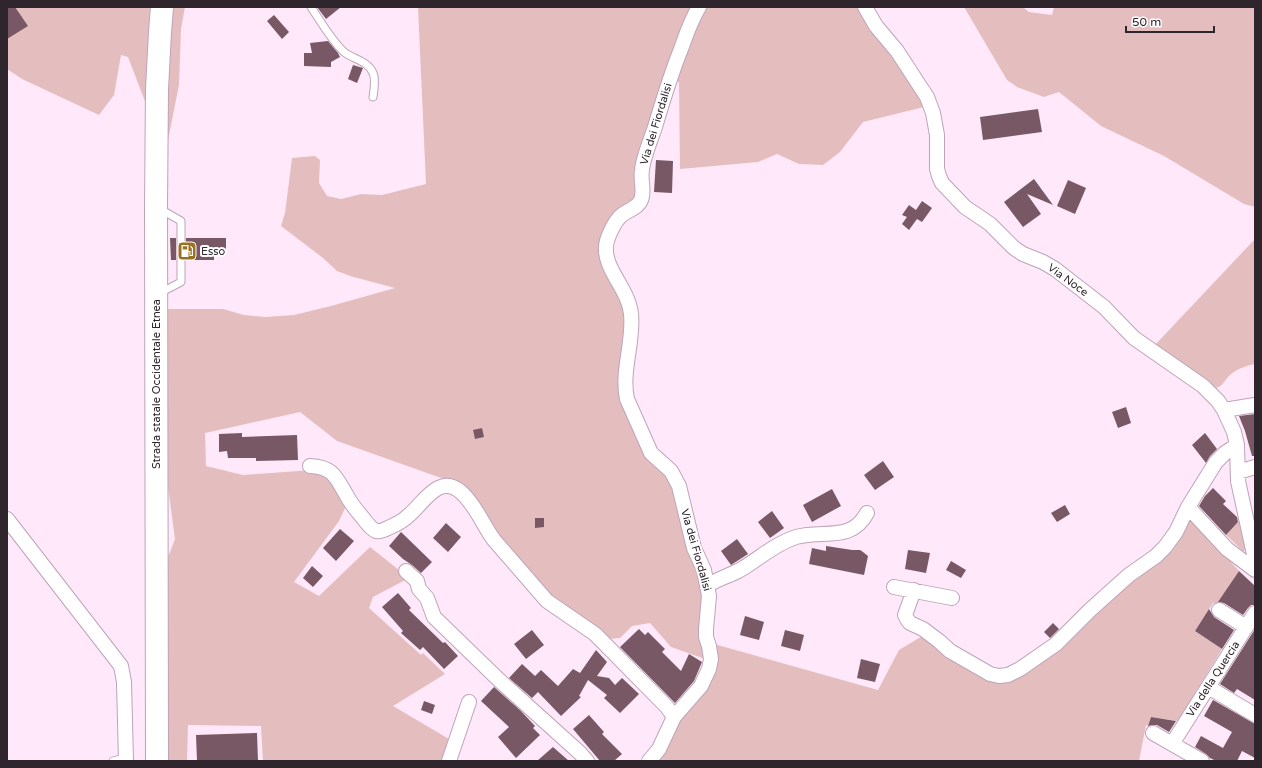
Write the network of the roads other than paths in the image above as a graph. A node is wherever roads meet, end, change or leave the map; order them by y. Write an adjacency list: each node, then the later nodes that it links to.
1 (162, 7): 32 (main road, Strada statale Occidentale Etnea)
2 (312, 7): 5 (lane)
3 (699, 7): 18 (street, Via dei Fiordalisi)
4 (865, 7): 7 (street, Via Noce)
5 (373, 97)
6 (1255, 405): 7 (street)
7 (1224, 410): 8 (street, Via Noce)
8 (1237, 445): 11 (street, Via Noce); 12 (street)
9 (310, 466): 28 (street)
10 (1255, 467): 11 (street)
11 (1238, 472): 15 (street, Via Noce)
12 (1188, 507): 16 (street); 20 (street)
13 (867, 512): 18 (street)
14 (7, 519): 31 (street)
15 (1255, 559)
16 (1255, 570)
17 (406, 571): 34 (street)
18 (708, 585): 28 (street, Via dei Fiordalisi)
19 (894, 587): 20 (street)
20 (914, 590): 21 (street)
21 (952, 598)
22 (1219, 610): 24 (street)
23 (1255, 613): 24 (street, Via della Quercia)
24 (1246, 627): 25 (street, Via della Quercia)
25 (1208, 687): 27 (street); 30 (street, Via della Quercia)
26 (469, 702): 33 (street)
27 (1255, 715)
28 (674, 717): 35 (street, Via dei Fiordalisi)
29 (1153, 733): 30 (street)
30 (1172, 744): 36 (street)
31 (121, 760)
32 (157, 761)
33 (449, 761)
34 (587, 761)
35 (649, 761)
36 (1202, 761)

